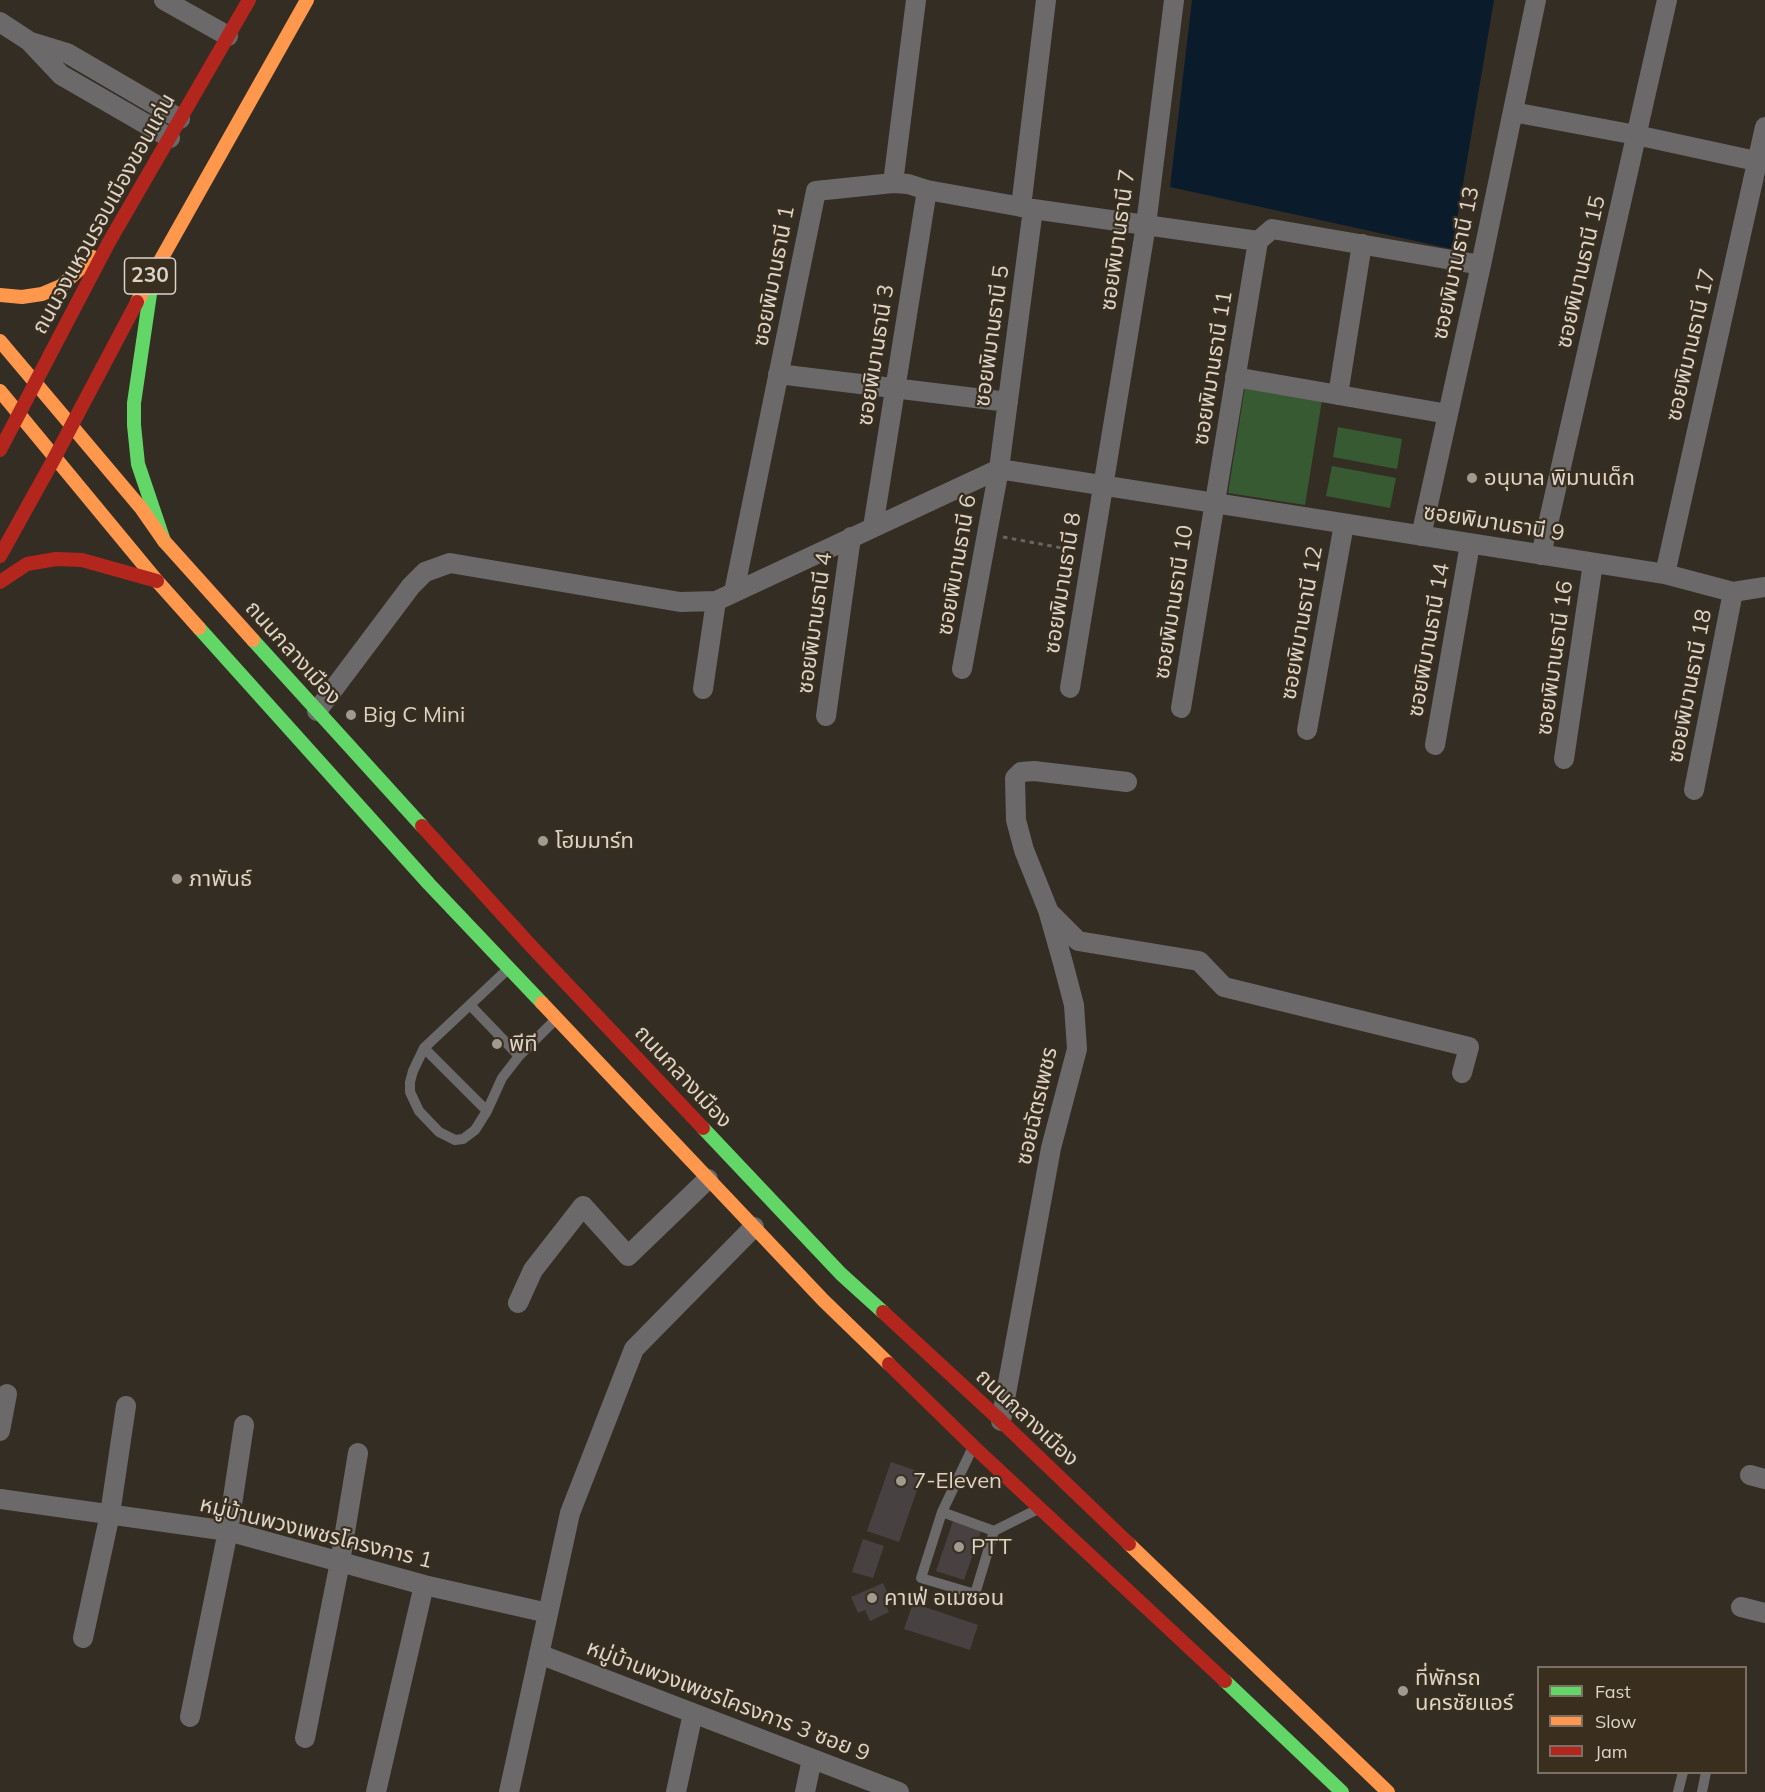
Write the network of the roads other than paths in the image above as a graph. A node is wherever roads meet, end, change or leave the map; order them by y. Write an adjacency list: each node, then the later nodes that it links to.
1 (164, 0): 10 (street)
2 (249, 0): 10 (main road, ถนนวงแหวนรอบเมืองขอนแก่น / 230)
3 (307, 0): 26 (main road, 230)
4 (916, 0): 18 (street)
5 (1046, 0): 20 (street, ซอยพิมานธานี 5)
6 (1174, 0): 21 (street, ซอยพิมานธานี 7)
7 (1536, 0): 12 (street, ซอยพิมานธานี 13)
8 (1667, 0): 15 (street, ซอยพิมานธานี 15)
9 (0, 22): 11 (street)
10 (228, 36): 13 (main road, ถนนวงแหวนรอบเมืองขอนแก่น / 230)
11 (29, 41): 13 (street); 16 (street)
12 (1513, 112): 15 (street); 25 (street, ซอยพิมานธานี 13)
13 (180, 119): 16 (main road, ถนนวงแหวนรอบเมืองขอนแก่น / 230)
14 (1765, 127): 17 (street, ซอยพิมานธานี 17)
15 (1636, 135): 17 (street); 50 (street, ซอยพิมานธานี 15)
16 (170, 138): 23 (main road, ถนนวงแหวนรอบเมืองขอนแก่น / 230)
17 (1761, 162): 53 (street, ซอยพิมานธานี 17)
18 (893, 183): 19 (street); 29 (street, ซอยพิมานธานี 1)
19 (927, 190): 20 (street); 32 (street, ซอยพิมานธานี 3)
20 (1027, 208): 21 (street); 35 (street, ซอยพิมานธานี 5)
21 (1146, 225): 22 (street); 42 (street, ซอยพิมานธานี 7)
22 (1258, 241): 24 (street); 30 (street, ซอยพิมานธานี 11)
23 (109, 242): 27 (main road); 31 (main road, ถนนวงแหวนรอบเมืองขอนแก่น / 230)
24 (1362, 244): 25 (street); 34 (street)
25 (1481, 265): 36 (street, ซอยพิมานธานี 13)
26 (154, 268): 38 (main road, 230); 48 (main road)
27 (0, 295)
28 (0, 341): 31 (main road, ถนนกลางเมือง)
29 (778, 374): 32 (street); 57 (street, ซอยพิมานธานี 1)
30 (1235, 377): 34 (street); 43 (street, ซอยพิมานธานี 11)
31 (36, 384): 37 (main road, ถนนวงแหวนรอบเมืองขอนแก่น / 230); 38 (main road, ถนนกลางเมือง)
32 (895, 388): 35 (street); 45 (street, ซอยพิมานธานี 3)
33 (0, 391): 37 (main road, ถนนกลางเมือง)
34 (1338, 395): 36 (street)
35 (1008, 402): 41 (street, ซอยพิมานธานี 5)
36 (1448, 414): 46 (street, ซอยพิมานธานี 13)
37 (20, 415): 39 (main road, ถนนวงแหวนรอบเมืองขอนแก่น / 230); 40 (main road, ถนนกลางเมือง)
38 (70, 426): 40 (main road, 230); 48 (main road, ถนนกลางเมือง)
39 (0, 450)
40 (55, 457): 51 (main road, 230); 54 (main road, ถนนกลางเมือง)
41 (999, 469): 42 (street, ซอยพิมานธานี 9); 45 (street); 60 (street, ซอยพิมานธานี 6)
42 (1103, 485): 43 (street, ซอยพิมานธานี 9); 61 (street, ซอยพิมานธานี 8)
43 (1215, 503): 44 (street, ซอยพิมานธานี 9); 63 (street, ซอยพิมานธานี 10)
44 (1344, 524): 46 (street, ซอยพิมานธานี 9); 66 (street, ซอยพิมานธานี 12)
45 (873, 527): 47 (street)
46 (1421, 536): 49 (street, ซอยพิมานธานี 9)
47 (851, 537): 57 (street); 65 (street, ซอยพิมานธานี 4)
48 (164, 541): 64 (main road, ถนนกลางเมือง)
49 (1470, 543): 50 (street, ซอยพิมานธานี 9); 67 (street, ซอยพิมานธานี 14)
50 (1541, 555): 52 (street, ซอยพิมานธานี 9)
51 (0, 556)
52 (1593, 563): 53 (street, ซอยพิมานธานี 9); 68 (street, ซอยพิมานธานี 16)
53 (1665, 574): 58 (street, ซอยพิมานธานี 9)
54 (157, 581): 55 (main road); 72 (main road, ถนนกลางเมือง)
55 (0, 582)
56 (1765, 587): 58 (street, ซอยพิมานธานี 9)
57 (734, 592): 59 (street)
58 (1733, 592): 70 (street, ซอยพิมานธานี 18)
59 (716, 601): 62 (street); 64 (street)
60 (962, 669)
61 (1070, 688)
62 (703, 689)
63 (1181, 708)
64 (317, 711): 72 (main road, ถนนกลางเมือง)
65 (826, 716)
66 (1307, 730)
67 (1435, 745)
68 (1564, 759)
69 (1127, 782): 71 (street, ซอยฉัตรเพชร)
70 (1694, 790)
71 (1047, 910): 77 (street); 84 (street, ซอยฉัตรเพชร)
72 (520, 958): 73 (lane); 74 (main road, ถนนกลางเมือง); 84 (main road, ถนนกลางเมือง)
73 (470, 1005): 75 (lane); 76 (lane)
74 (556, 1019): 76 (lane); 79 (main road, ถนนกลางเมือง)
75 (424, 1048): 78 (lane); 78 (lane)
76 (519, 1056): 78 (lane)
77 (1462, 1073)
78 (487, 1111)
79 (708, 1179): 80 (main road, ถนนกลางเมือง); 81 (street)
80 (754, 1227): 87 (main road, ถนนกลางเมือง); 98 (street)
81 (518, 1303)
82 (7, 1394): 86 (street)
83 (126, 1406): 92 (street)
84 (1001, 1421): 114 (main road, ถนนกลางเมือง)
85 (244, 1425): 93 (street)
86 (0, 1431)
87 (974, 1447): 90 (main road, ถนนกลางเมือง); 91 (lane)
88 (358, 1453): 95 (street)
89 (0, 1499): 92 (street, หมู่บ้านพวงเพชรโครงการ 1)
90 (1041, 1508): 94 (lane); 113 (main road, ถนนกลางเมือง)
91 (942, 1512): 94 (lane); 94 (lane)
92 (110, 1514): 93 (street, หมู่บ้านพวงเพชรโครงการ 1); 100 (street)
93 (228, 1531): 95 (street, หมู่บ้านพวงเพชรโครงการ 1); 103 (street)
94 (994, 1531)
95 (339, 1562): 96 (street, หมู่บ้านพวงเพชรโครงการ 1); 104 (street)
96 (424, 1585): 98 (street, หมู่บ้านพวงเพชรโครงการ 1); 108 (street)
97 (1741, 1607): 99 (street)
98 (548, 1613): 101 (street)
99 (1765, 1613)
100 (83, 1638)
101 (539, 1654): 102 (street, หมู่บ้านพวงเพชรโครงการ 3 ซอย 9); 109 (street)
102 (693, 1713): 105 (street, หมู่บ้านพวงเพชรโครงการ 3 ซอย 9); 110 (street)
103 (190, 1717)
104 (305, 1738)
105 (812, 1759): 111 (street); 112 (street, หมู่บ้านพวงเพชรโครงการ 3 ซอย 9)
106 (1683, 1774): 115 (lane)
107 (1706, 1774): 116 (lane)
108 (376, 1792)
109 (509, 1792)
110 (676, 1792)
111 (805, 1792)
112 (899, 1792)
113 (1342, 1792)
114 (1388, 1792)
115 (1678, 1792)
116 (1702, 1792)

